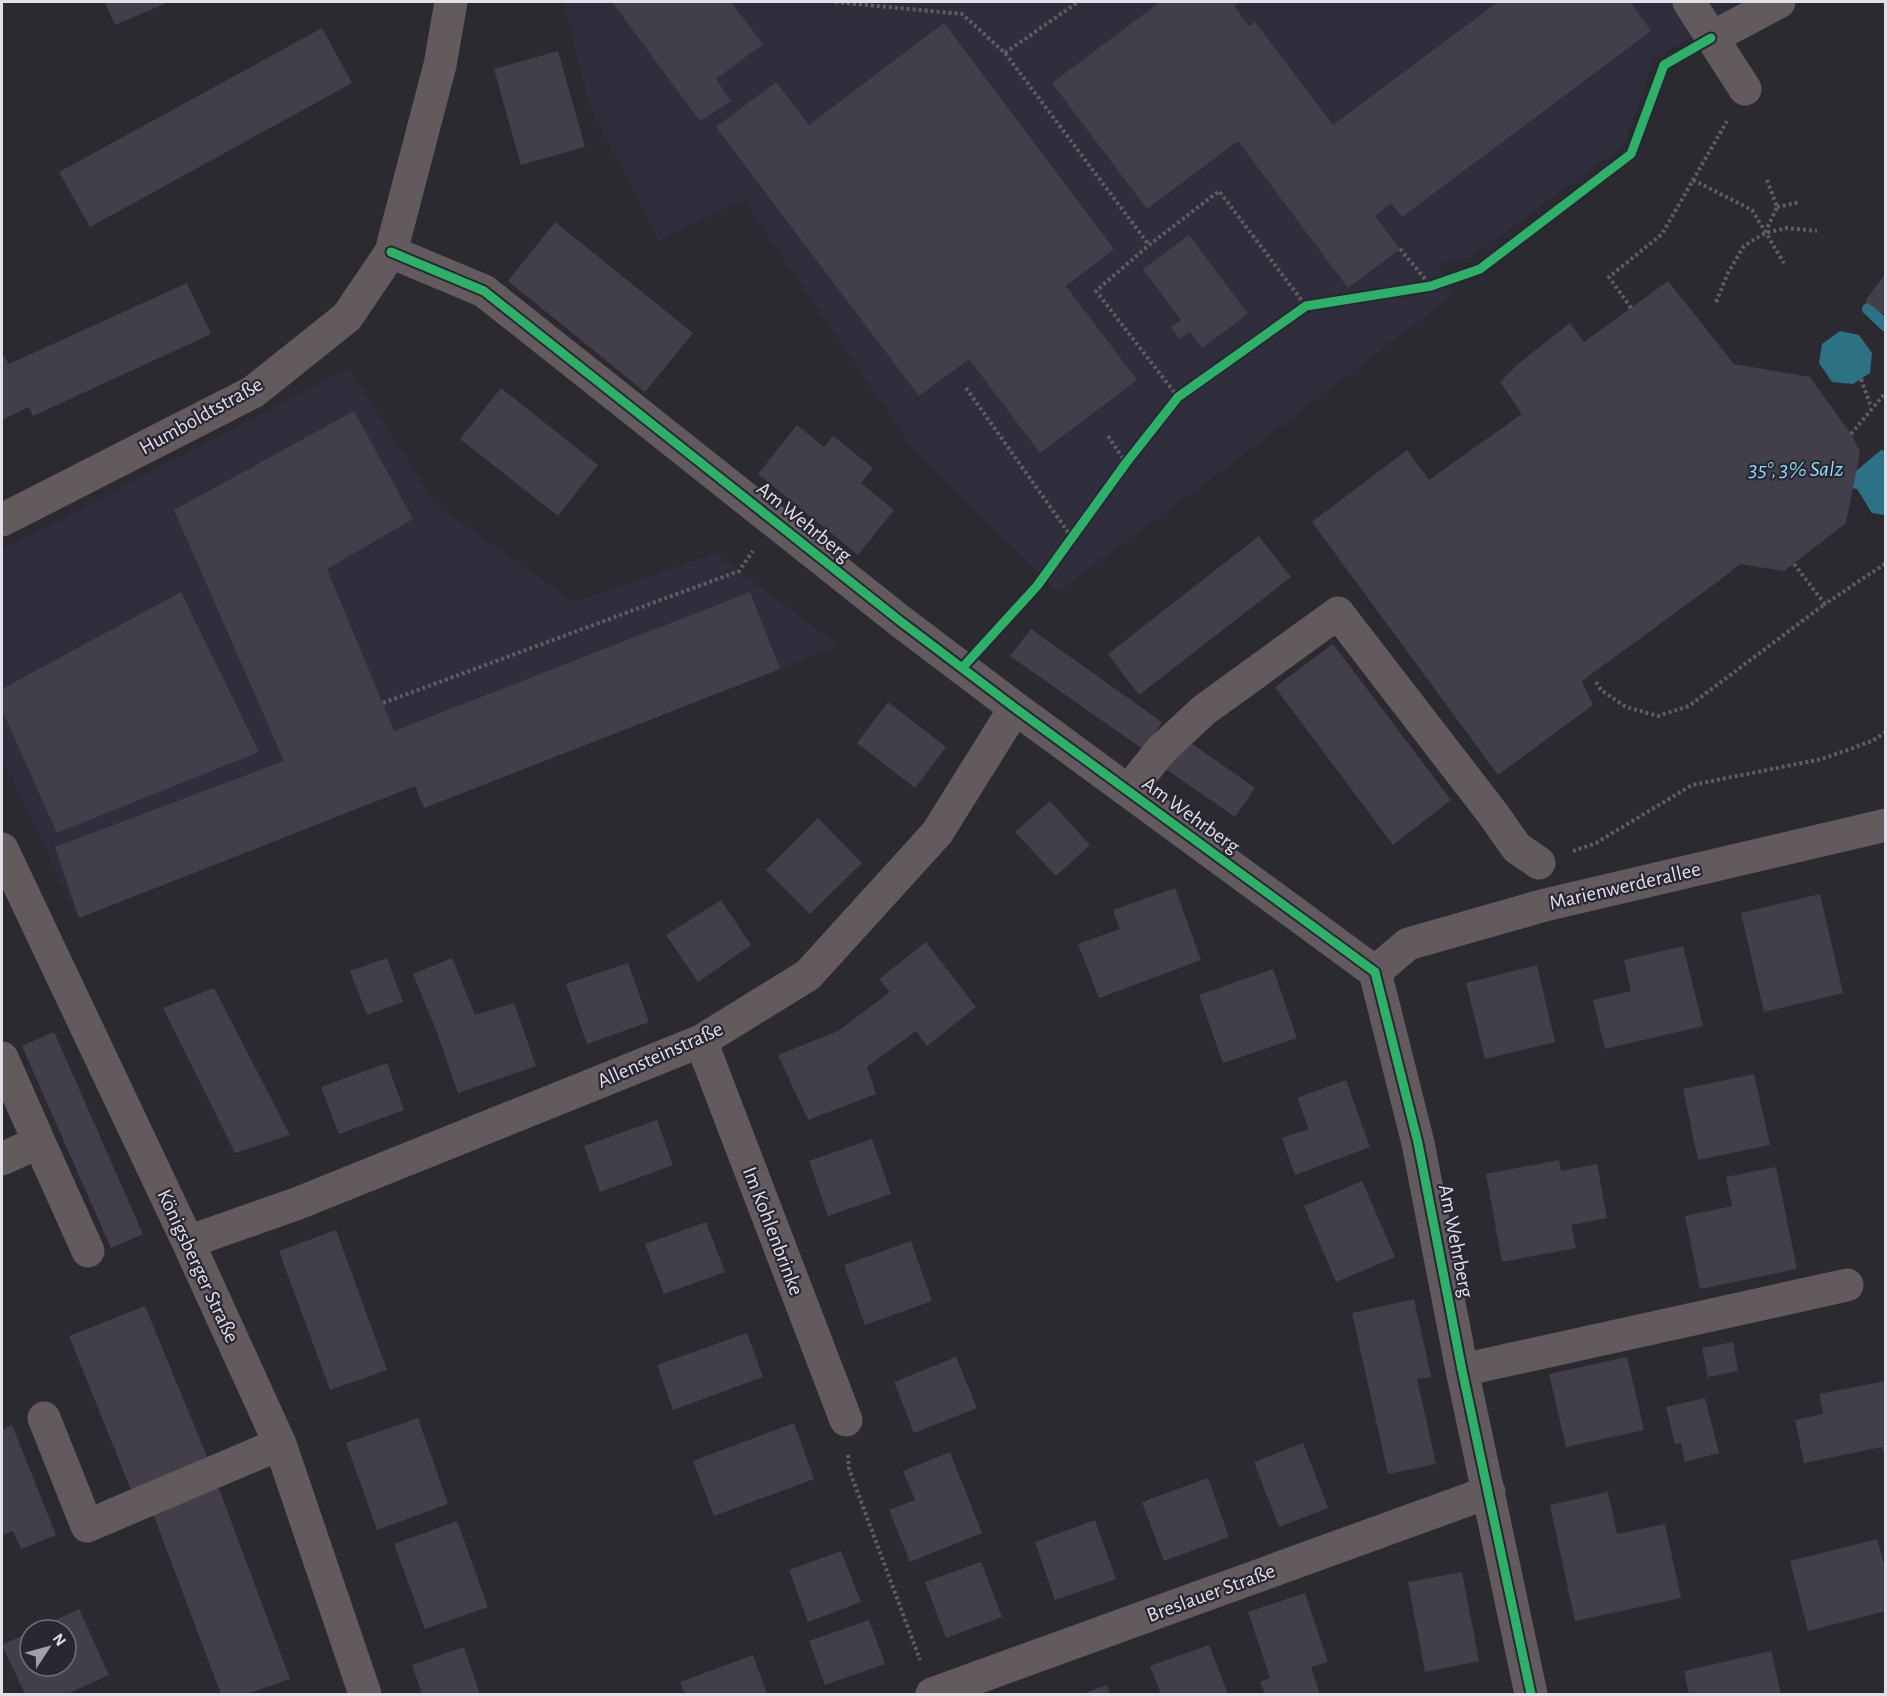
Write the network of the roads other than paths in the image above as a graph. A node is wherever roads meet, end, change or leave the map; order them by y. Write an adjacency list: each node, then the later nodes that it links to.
1 (451, 2): 6 (street, Humboldtstraße)
2 (1689, 2): 4 (street)
3 (1779, 2): 4 (street)
4 (1711, 38): 5 (street)
5 (1745, 89)
6 (391, 252): 7 (street, Humboldtstraße); 8 (street, Am Wehrberg)
7 (2, 520)
8 (1015, 708): 9 (street, Am Wehrberg); 14 (street, Allensteinstraße)
9 (1128, 791): 12 (street); 13 (street, Am Wehrberg)
10 (1886, 825): 13 (street, Marienwerderallee)
11 (2, 849): 18 (street, Königsberger Straße)
12 (1539, 863)
13 (1376, 972): 21 (street, Am Wehrberg)
14 (701, 1041): 18 (street, Allensteinstraße); 23 (street, Im Kohlenbrinke)
15 (2, 1058): 16 (street)
16 (39, 1142): 17 (street); 19 (street)
17 (2, 1159)
18 (188, 1242): 24 (street, Königsberger Straße)
19 (88, 1251)
20 (1847, 1285): 21 (street)
21 (1462, 1370): 25 (street, Am Wehrberg)
22 (44, 1418): 24 (street)
23 (846, 1420)
24 (280, 1444): 27 (street, Königsberger Straße)
25 (1489, 1492): 26 (street, Breslauer Straße); 28 (street, Am Wehrberg)
26 (933, 1694)
27 (365, 1695)
28 (1531, 1695)

